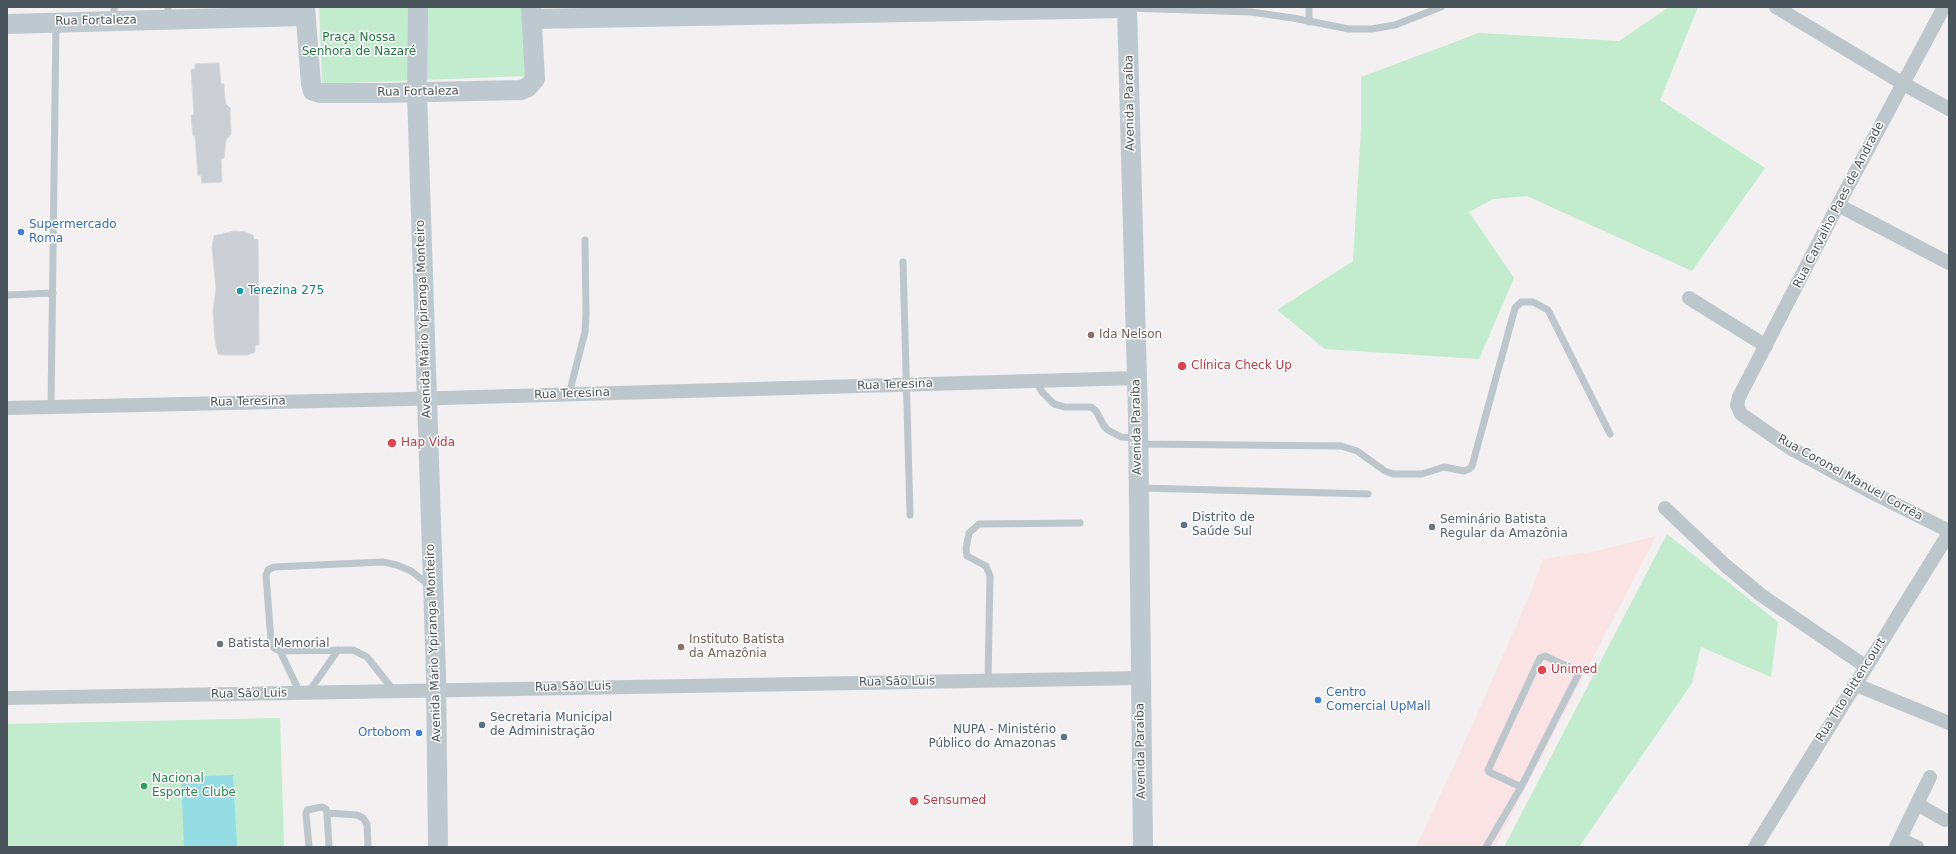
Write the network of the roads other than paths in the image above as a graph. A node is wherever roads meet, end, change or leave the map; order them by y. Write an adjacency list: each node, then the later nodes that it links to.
1 (418, 7): 17 (main road, Avenida Mário Ypiranga Monteiro)
2 (1072, 7): 7 (main road, Rua Fortaleza); 11 (main road, Rua Fortaleza)
3 (1309, 7): 14 (lane)
4 (1441, 7): 14 (lane)
5 (1776, 7): 16 (street)
6 (1944, 7): 16 (street, Rua Carvalho Paes de Andrade)
7 (1127, 8): 8 (lane); 27 (main road, Avenida Paraíba)
8 (1228, 9): 14 (lane)
9 (305, 12): 10 (main road, Rua Fortaleza); 17 (main road, Rua Fortaleza)
10 (168, 13): 12 (main road, Rua Fortaleza)
11 (532, 13): 17 (main road, Rua Fortaleza)
12 (114, 14): 13 (main road, Rua Fortaleza)
13 (56, 22): 15 (main road, Rua Fortaleza); 23 (lane)
14 (1309, 22)
15 (7, 24)
16 (1902, 83): 18 (street); 19 (street, Rua Carvalho Paes de Andrade)
17 (417, 93): 31 (main road, Avenida Mário Ypiranga Monteiro)
18 (1949, 109)
19 (1838, 205): 22 (street); 26 (street, Rua Carvalho Paes de Andrade)
20 (585, 240): 30 (lane)
21 (903, 262): 29 (lane)
22 (1949, 263)
23 (53, 293): 24 (lane); 33 (lane)
24 (7, 295)
25 (1689, 298): 26 (street)
26 (1766, 346): 32 (street, Rua Carvalho Paes de Andrade)
27 (1136, 378): 28 (street, Rua Teresina); 36 (main road, Avenida Paraíba)
28 (1036, 381): 29 (street, Rua Teresina); 36 (lane)
29 (906, 384): 30 (street, Rua Teresina); 40 (lane)
30 (568, 394): 31 (street, Rua Teresina)
31 (426, 398): 33 (street, Rua Teresina); 43 (main road, Avenida Mário Ypiranga Monteiro)
32 (1737, 405): 42 (street, Rua Coronel Manuel Corrêa)
33 (51, 406): 34 (street, Rua Teresina)
34 (7, 408)
35 (1610, 434): 36 (lane)
36 (1137, 441): 37 (main road, Avenida Paraíba)
37 (1138, 488): 38 (lane); 47 (main road, Avenida Paraíba)
38 (1368, 494)
39 (1665, 508): 46 (street)
40 (910, 515)
41 (1080, 523): 48 (lane)
42 (1949, 532): 46 (street, Rua Tito Bittencourt)
43 (433, 588): 45 (lane); 50 (main road, Avenida Mário Ypiranga Monteiro)
44 (338, 650): 45 (lane); 51 (lane); 52 (lane)
45 (280, 651): 52 (lane)
46 (1865, 666): 49 (street, Rua Tito Bittencourt)
47 (1140, 678): 48 (street, Rua São Luis); 65 (main road, Avenida Paraíba)
48 (988, 680): 50 (street, Rua São Luis)
49 (1854, 684): 54 (street); 67 (street, Rua Tito Bittencourt)
50 (436, 690): 51 (street, Rua São Luis); 64 (main road, Avenida Mário Ypiranga Monteiro)
51 (394, 691): 52 (street, Rua São Luis)
52 (304, 693): 53 (street, Rua São Luis)
53 (7, 698)
54 (1949, 723)
55 (1930, 777): 57 (street)
56 (1521, 787): 56 (lane); 66 (lane)
57 (1917, 804): 59 (street); 60 (street)
58 (327, 813): 61 (lane); 62 (lane); 63 (lane)
59 (1945, 820)
60 (1898, 843): 68 (street)
61 (309, 847)
62 (329, 847)
63 (368, 847)
64 (438, 847)
65 (1143, 847)
66 (1486, 847)
67 (1755, 847)
68 (1917, 847)

